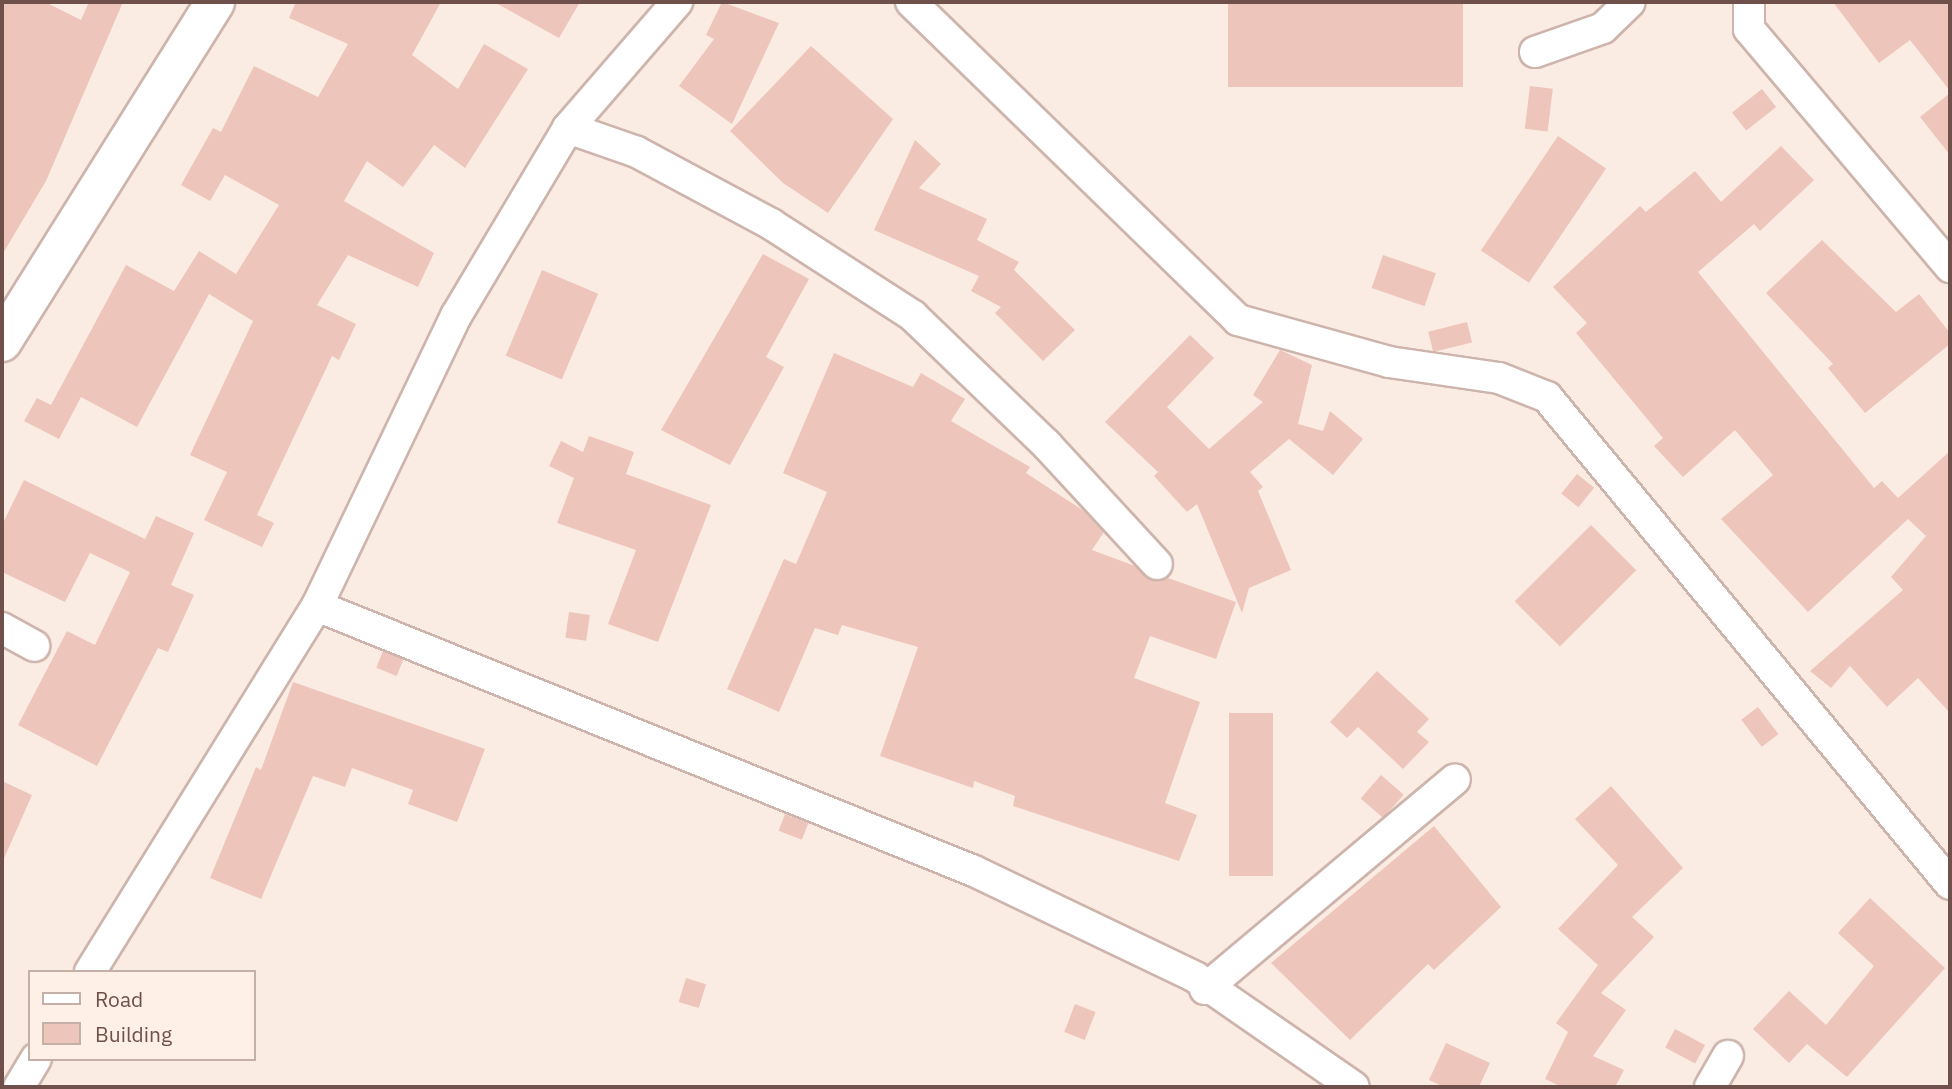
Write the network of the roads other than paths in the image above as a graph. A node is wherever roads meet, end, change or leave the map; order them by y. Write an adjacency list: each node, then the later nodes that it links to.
1 (215, 2): 9 (main road)
2 (677, 2): 7 (street)
3 (911, 2): 15 (street)
4 (1630, 2): 6 (street)
5 (1749, 2): 8 (street)
6 (1535, 52)
7 (568, 128): 10 (street); 11 (street)
8 (1950, 267)
9 (2, 342)
10 (1157, 564)
11 (317, 606): 16 (street); 17 (street)
12 (2, 628): 13 (street)
13 (34, 646)
14 (1455, 779): 17 (street)
15 (1950, 884)
16 (91, 970)
17 (1205, 989): 21 (street)
18 (1728, 1056): 22 (street)
19 (35, 1061): 20 (street)
20 (19, 1087)
21 (1354, 1087)
22 (1710, 1087)

